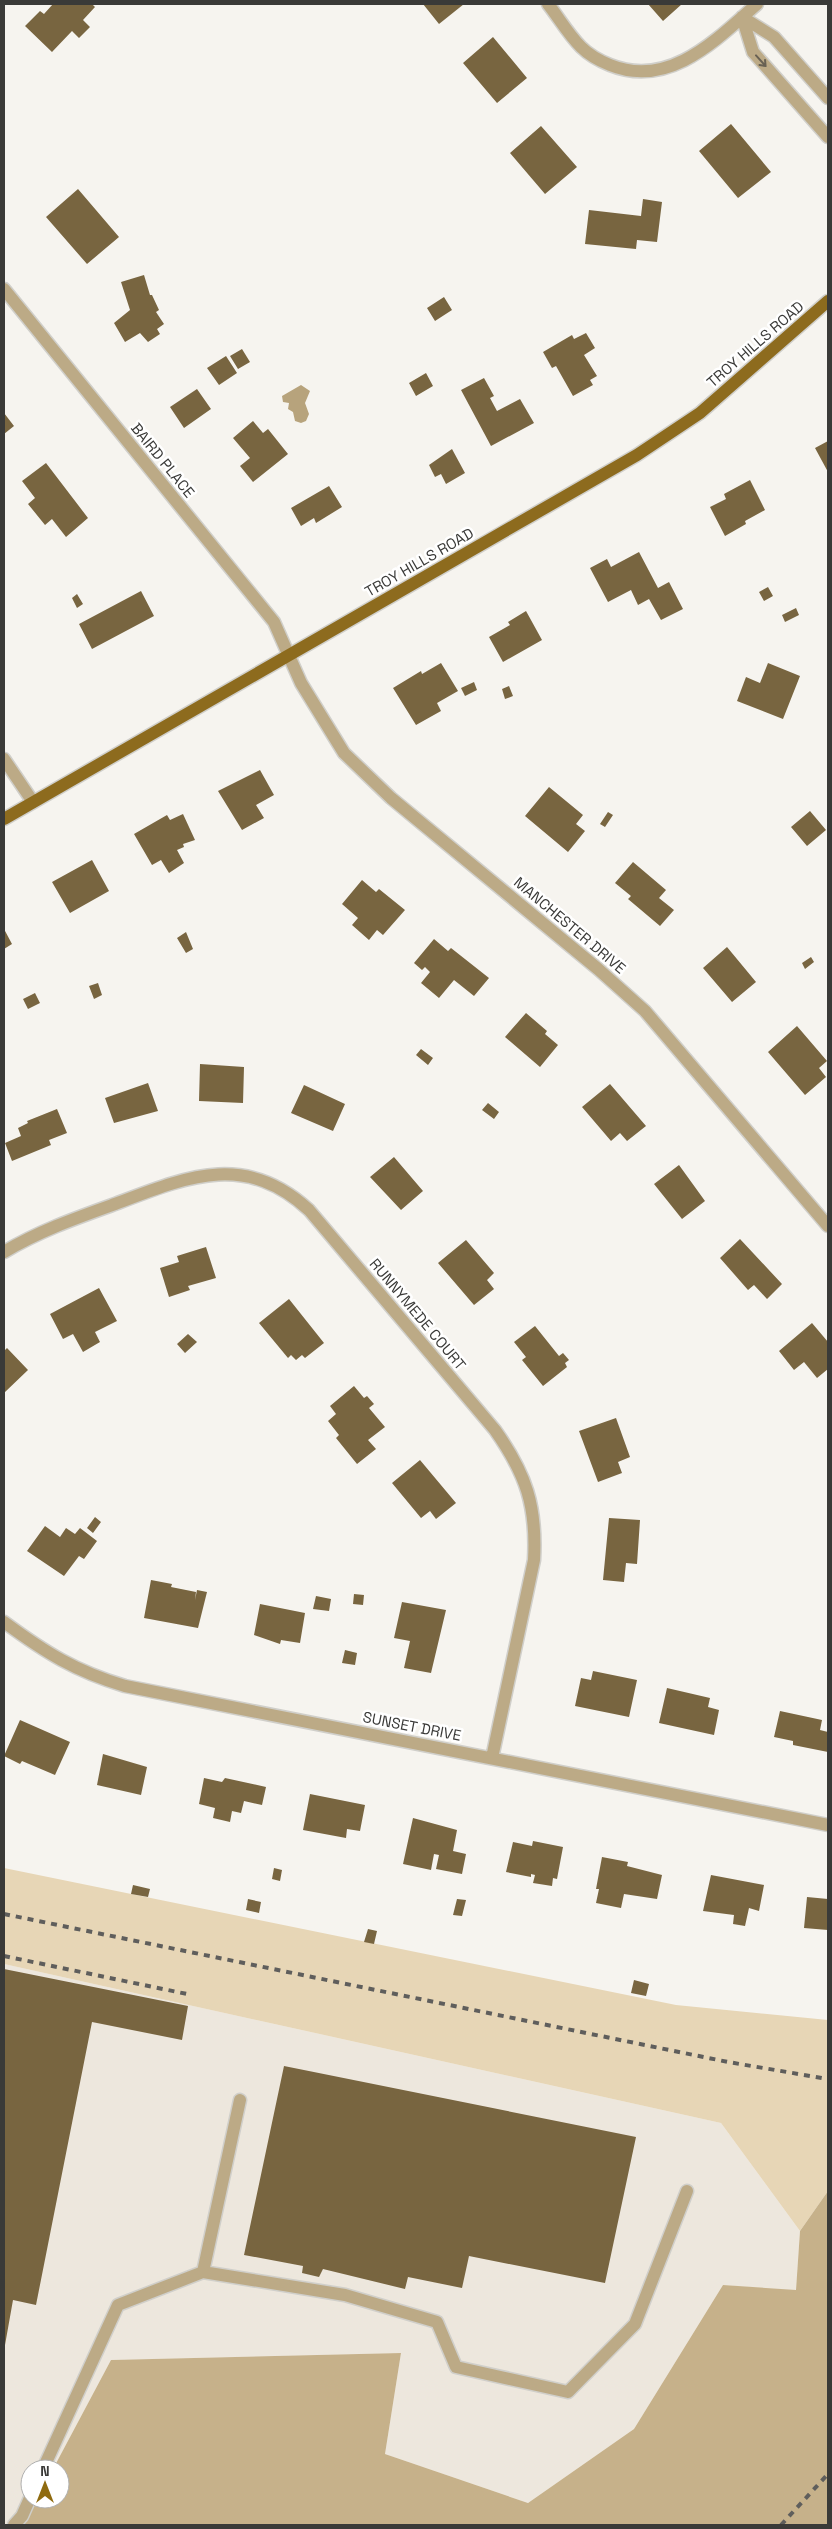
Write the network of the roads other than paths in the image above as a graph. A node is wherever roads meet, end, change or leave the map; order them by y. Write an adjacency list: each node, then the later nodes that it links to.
1 (548, 4): 3 (street)
2 (757, 4): 3 (street)
3 (742, 17): 4 (street); 5 (street, one-way to 5)
4 (828, 98)
5 (828, 137)
6 (4, 289): 8 (street, BAIRD PLACE)
7 (828, 302): 8 (main road, TROY HILLS ROAD)
8 (289, 656): 10 (main road, TROY HILLS ROAD); 12 (street, MANCHESTER DRIVE)
9 (4, 759): 10 (street)
10 (33, 802): 11 (main road, TROY HILLS ROAD)
11 (4, 819)
12 (828, 1226)
13 (4, 1252): 15 (street, RUNNYMEDE COURT)
14 (4, 1622): 15 (street, SUNSET DRIVE)
15 (492, 1758): 16 (street, SUNSET DRIVE)
16 (828, 1825)
17 (240, 2100): 19 (street)
18 (687, 2190): 19 (street)
19 (203, 2272): 20 (street)
20 (48, 2459)
21 (25, 2509): 22 (street)
22 (14, 2525)

